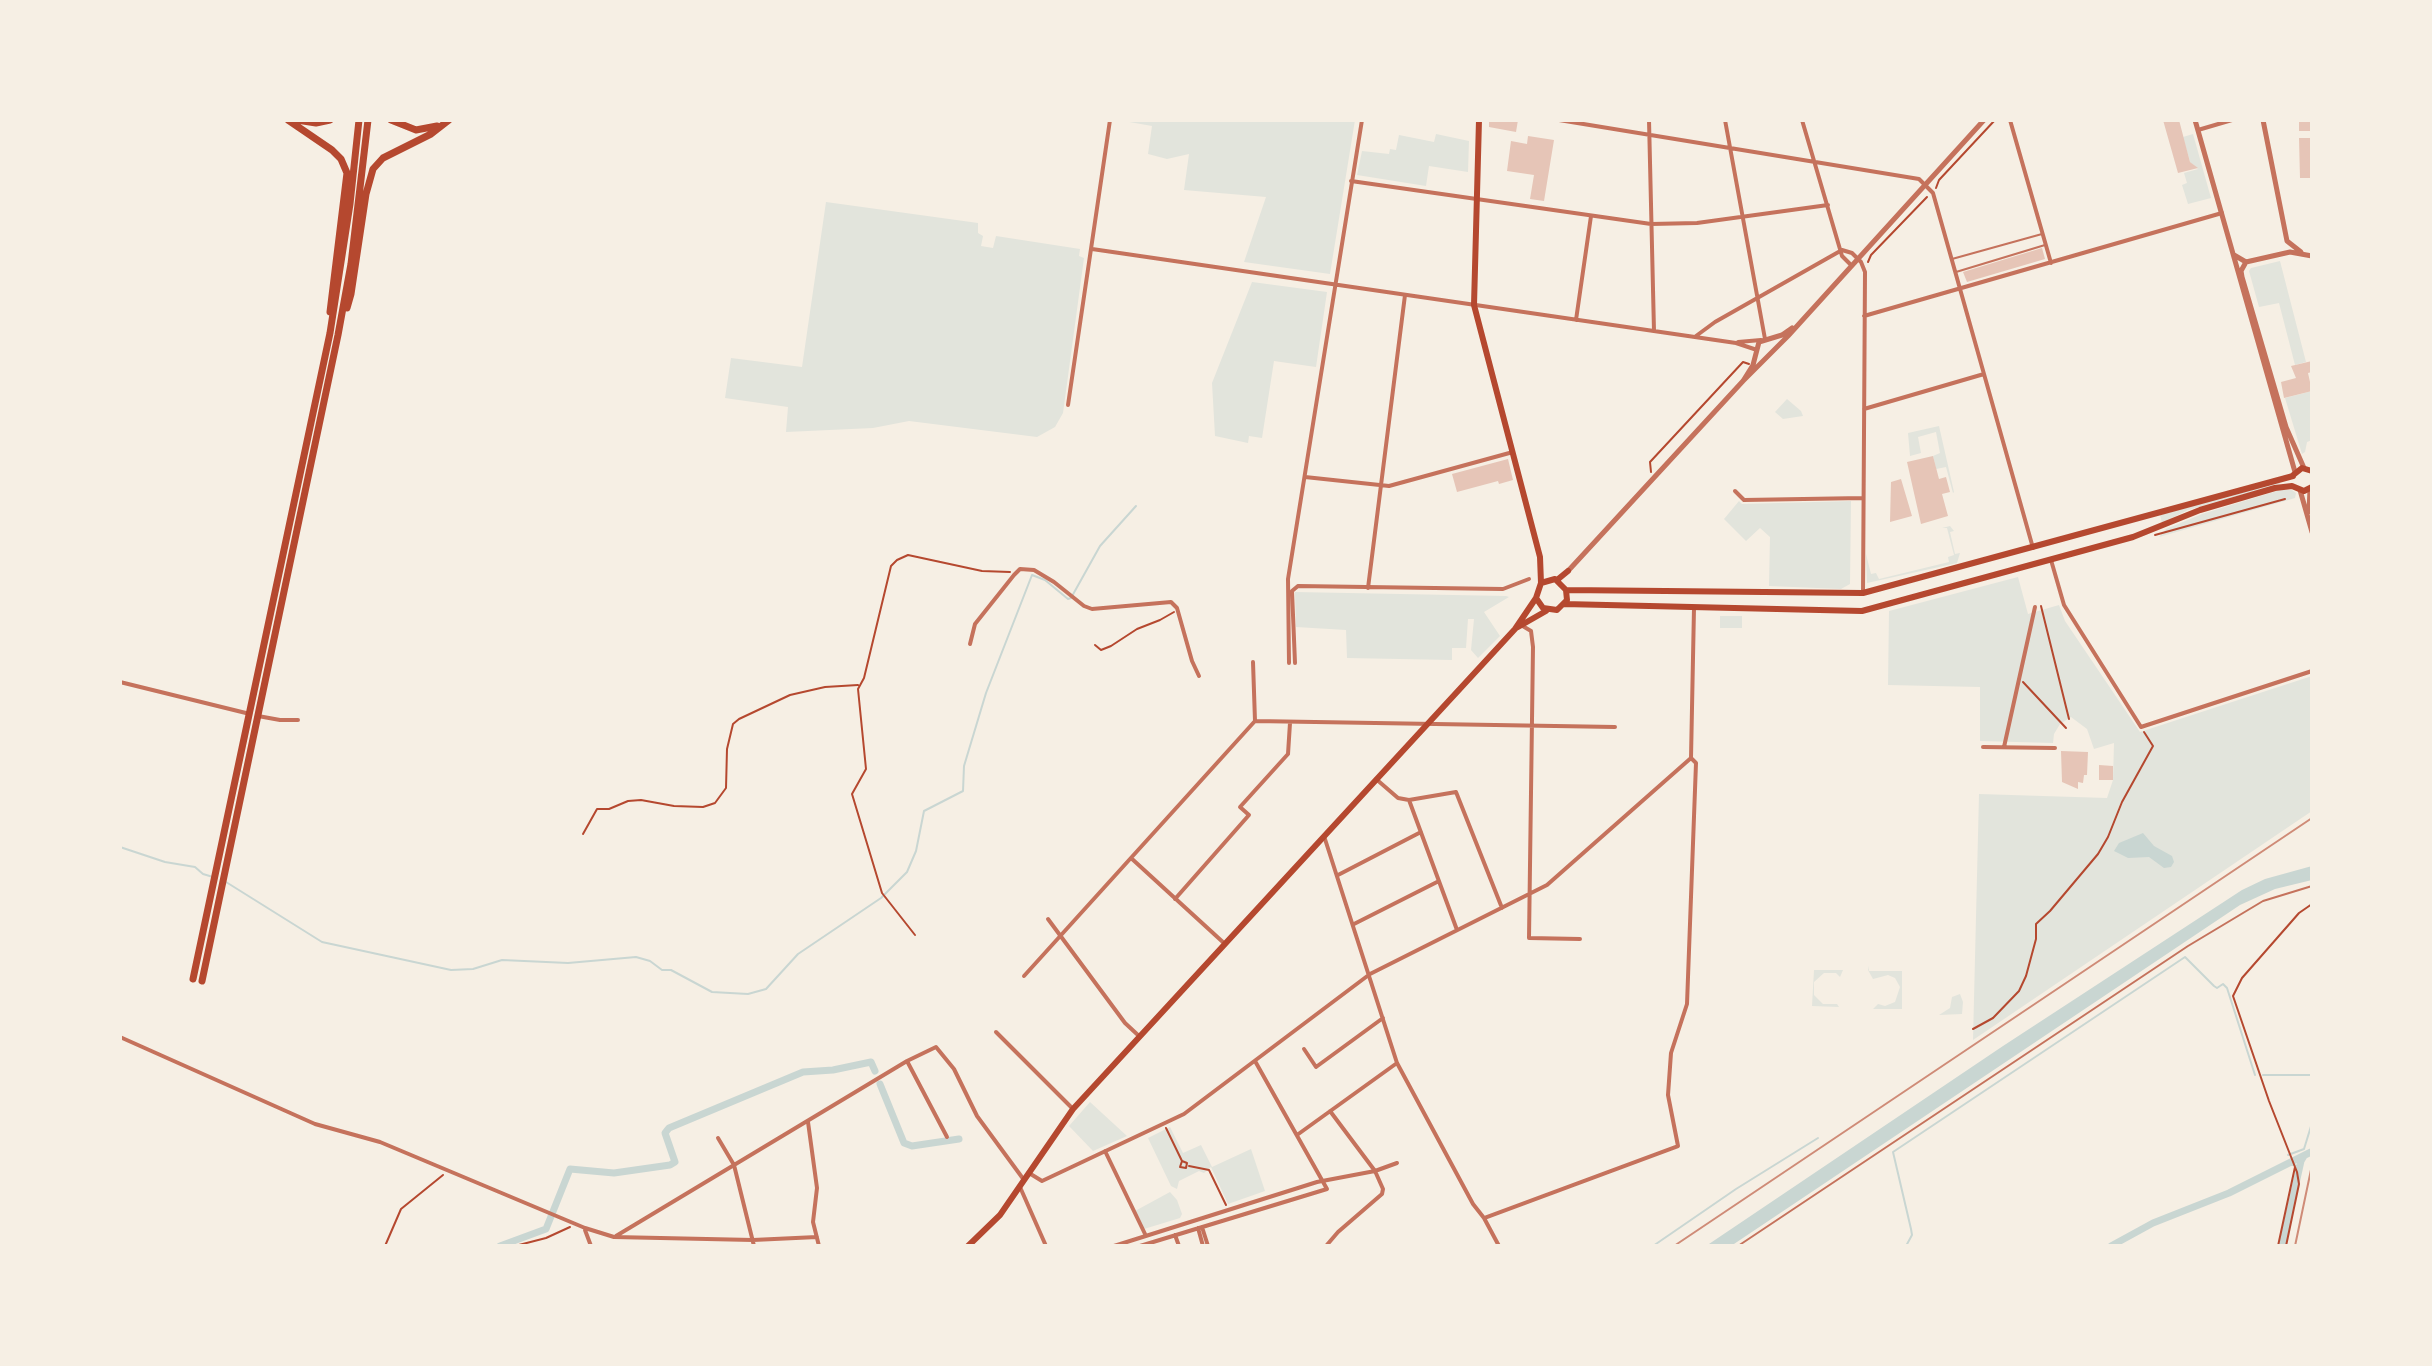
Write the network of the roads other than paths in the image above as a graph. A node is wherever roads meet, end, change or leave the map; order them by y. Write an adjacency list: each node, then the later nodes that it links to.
1 (288, 120): 56 (highway)
2 (297, 120): 3 (highway)
3 (330, 120)
4 (359, 120): 56 (highway)
5 (368, 120): 56 (highway)
6 (391, 120): 19 (highway)
7 (1110, 120): 35 (street)
8 (1362, 120): 24 (street)
9 (1479, 120): 26 (main road)
10 (1559, 120): 21 (street)
11 (1649, 120): 21 (street)
12 (1725, 120): 22 (street)
13 (1802, 120): 23 (street)
14 (1984, 120): 25 (street)
15 (2010, 120): 32 (street)
16 (2195, 120): 20 (street)
17 (2232, 120): 20 (street)
18 (2263, 120): 33 (street)
19 (448, 121): 56 (highway)
20 (2198, 130): 28 (street)
21 (1649, 134): 22 (street); 31 (street)
22 (1730, 148): 23 (street); 29 (street)
23 (1815, 162): 25 (street); 27 (street)
24 (1351, 181): 26 (street); 47 (street)
25 (1925, 184): 41 (street); 42 (street)
26 (1477, 198): 30 (street); 51 (main road)
27 (1828, 205): 29 (street); 36 (street)
28 (2222, 213): 39 (street); 44 (street)
29 (1743, 215): 31 (street); 50 (street)
30 (1591, 216): 31 (street); 53 (street)
31 (1651, 224): 55 (street)
32 (2043, 234): 34 (street); 42 (lane)
33 (2287, 241): 37 (street); 38 (street)
34 (2046, 245): 44 (street); 46 (lane)
35 (1092, 249): 47 (street); 65 (street)
36 (1842, 250): 41 (street); 45 (street); 50 (street)
37 (2301, 252): 38 (street); 40 (street)
38 (2282, 254): 43 (street)
39 (2234, 255): 43 (street); 69 (street)
40 (2312, 256)
41 (1857, 258): 45 (street); 52 (street)
42 (1951, 259): 46 (street)
43 (2246, 262): 68 (street)
44 (2051, 263): 48 (street)
45 (1851, 265): 54 (street)
46 (1954, 272): 48 (street)
47 (1334, 284): 49 (street); 70 (street)
48 (1959, 289): 52 (street); 63 (street)
49 (1405, 295): 51 (street); 71 (street)
50 (1758, 297): 57 (street); 58 (street)
51 (1474, 305): 53 (street); 67 (main road)
52 (1864, 316): 66 (street)
53 (1576, 320): 55 (street)
54 (1796, 326): 58 (street); 60 (street)
55 (1654, 331): 57 (street)
56 (334, 334): 129 (highway)
57 (1694, 337): 59 (street)
58 (1764, 340): 59 (street); 60 (street); 61 (street)
59 (1736, 343): 61 (street)
60 (1773, 350): 62 (street)
61 (1757, 351): 62 (street); 64 (street)
62 (1767, 356): 64 (street)
63 (1984, 374): 66 (street); 78 (street)
64 (1743, 381): 82 (street)
65 (1068, 405)
66 (1864, 409): 75 (street)
67 (1513, 452): 71 (street); 79 (main road)
68 (2310, 469): 69 (main road)
69 (2294, 474): 73 (main road); 78 (main road)
70 (1305, 477): 71 (street); 81 (street)
71 (1382, 487): 87 (street)
72 (2311, 488): 73 (main road); 76 (street)
73 (2298, 489): 76 (street); 80 (main road)
74 (1735, 491): 75 (street)
75 (1863, 498): 88 (street)
76 (2309, 521): 77 (street)
77 (2312, 532)
78 (2033, 548): 88 (main road)
79 (1540, 557): 84 (main road); 85 (main road)
80 (2051, 560): 92 (main road); 97 (street)
81 (1291, 570): 86 (street); 86 (street)
82 (1568, 571): 85 (main road)
83 (1529, 579): 87 (street)
84 (1541, 583): 85 (main road); 89 (main road)
85 (1560, 583): 88 (main road); 90 (main road)
86 (1298, 586): 87 (street)
87 (1368, 588)
88 (1863, 593)
89 (1536, 598): 93 (main road); 94 (main road)
90 (1564, 604): 92 (main road); 93 (main road)
91 (2038, 607): 107 (street)
92 (1694, 608): 109 (street)
93 (1547, 610): 94 (main road)
94 (1518, 627): 103 (main road); 104 (street)
95 (970, 644): 98 (street)
96 (1253, 662): 101 (street)
97 (2312, 671)
98 (1199, 676)
99 (120, 682): 100 (street)
100 (298, 720)
101 (1255, 721): 102 (street); 114 (street)
102 (1290, 722): 103 (street); 119 (street)
103 (1426, 725): 104 (street); 110 (main road)
104 (1531, 727): 105 (street); 118 (street)
105 (1615, 727)
106 (1983, 747): 107 (street)
107 (2004, 747): 108 (street)
108 (2055, 748)
109 (1691, 758): 118 (street); 151 (street)
110 (1376, 779): 111 (street); 113 (main road)
111 (1409, 800): 112 (street); 120 (street)
112 (1421, 832): 115 (street); 116 (street)
113 (1324, 836): 115 (street); 126 (main road)
114 (1131, 858): 119 (street); 124 (street)
115 (1337, 875): 122 (street)
116 (1439, 881): 122 (street); 123 (street)
117 (2312, 886): 170 (lane)
118 (1530, 893): 120 (street); 125 (street)
119 (1175, 899): 126 (street)
120 (1502, 908): 123 (street)
121 (1048, 919): 124 (street)
122 (1354, 924): 127 (street)
123 (1457, 930): 127 (street)
124 (1060, 936): 128 (street); 132 (street)
125 (1580, 939)
126 (1225, 944): 132 (main road)
127 (1370, 974): 130 (street); 136 (street)
128 (1024, 976)
129 (197, 980)
130 (1383, 1018): 134 (street); 137 (street)
131 (996, 1032): 138 (street)
132 (1139, 1036): 138 (main road)
133 (120, 1037): 152 (street)
134 (1304, 1049)
135 (907, 1061): 140 (street); 142 (street); 148 (street)
136 (1255, 1061): 141 (street); 144 (street)
137 (1397, 1063): 139 (street); 151 (street)
138 (1073, 1109): 148 (main road)
139 (1330, 1111): 141 (street); 147 (street)
140 (808, 1122): 146 (street); 157 (street)
141 (1297, 1135): 149 (street)
142 (947, 1137)
143 (718, 1138): 146 (street)
144 (1105, 1151): 148 (street); 155 (street)
145 (1397, 1163): 147 (street)
146 (734, 1165): 156 (street); 158 (street)
147 (1375, 1171): 149 (street); 168 (street)
148 (1027, 1176): 150 (main road)
149 (1322, 1180): 153 (street); 155 (street)
150 (1020, 1187): 162 (main road); 163 (street)
151 (1484, 1218): 169 (street)
152 (585, 1228): 156 (street); 160 (street)
153 (1200, 1228): 154 (street); 167 (street)
154 (1175, 1235): 159 (street); 166 (street)
155 (1146, 1236): 164 (street)
156 (614, 1237): 158 (street)
157 (817, 1237): 158 (street); 161 (street)
158 (754, 1243)
159 (1153, 1244): 165 (street)
160 (591, 1246)
161 (819, 1246)
162 (968, 1246)
163 (1046, 1246)
164 (1114, 1246)
165 (1140, 1246)
166 (1179, 1246)
167 (1205, 1246)
168 (1326, 1246)
169 (1499, 1246)
170 (1738, 1246)

